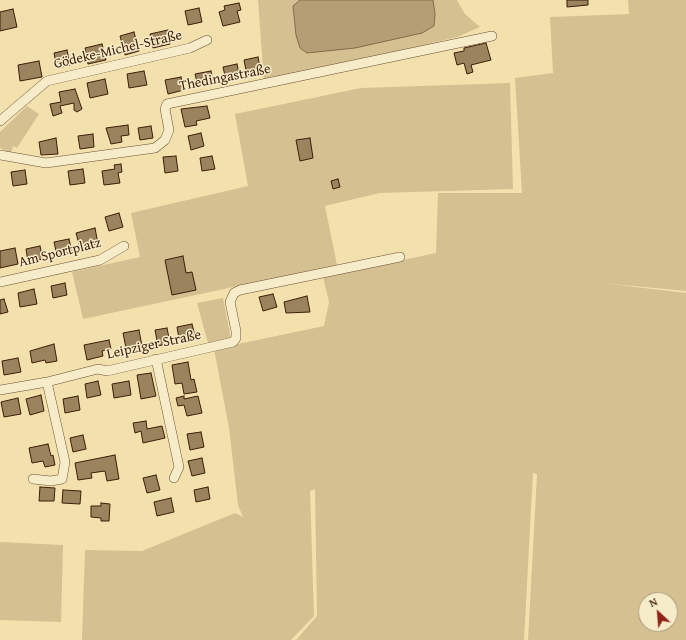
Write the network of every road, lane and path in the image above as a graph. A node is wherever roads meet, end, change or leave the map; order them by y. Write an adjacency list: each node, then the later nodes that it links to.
1 (492, 36): 4 (street, Thedingastraße)
2 (207, 40): 3 (street, Gödeke-Michel-Straße)
3 (0, 121)
4 (0, 155)
5 (124, 246): 7 (street, Am Sportplatz)
6 (400, 257): 8 (street, Leipziger Straße)
7 (0, 282)
8 (156, 360): 9 (street, Leipziger Straße); 11 (street)
9 (47, 382): 10 (street, Leipziger Straße); 12 (street)
10 (0, 390)
11 (174, 478)
12 (32, 479)

